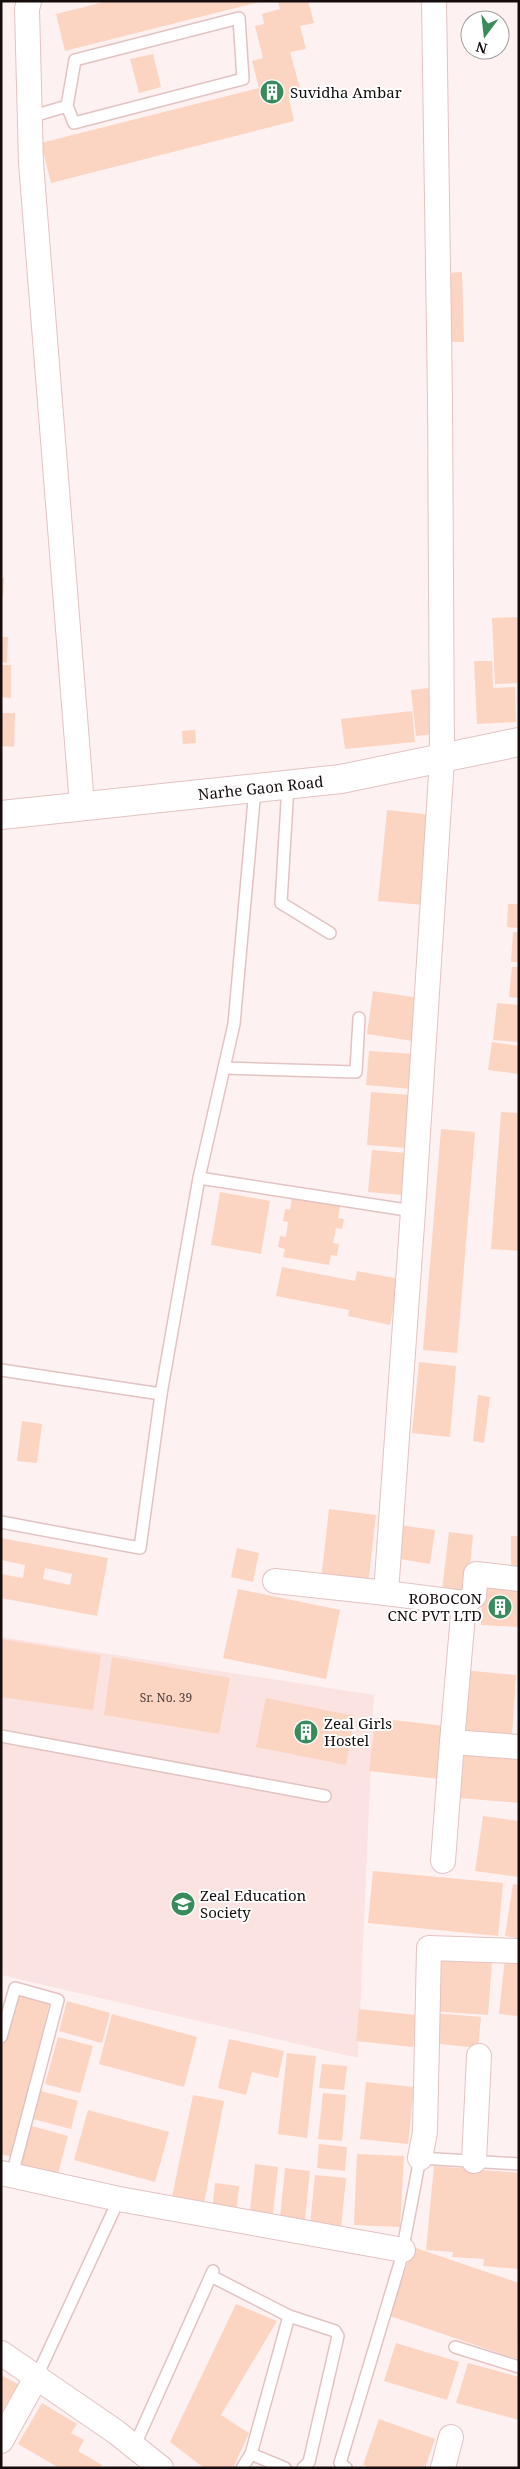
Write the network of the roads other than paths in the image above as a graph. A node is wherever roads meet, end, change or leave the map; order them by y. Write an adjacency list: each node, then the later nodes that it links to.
1 (29, 1): 4 (street)
2 (434, 1): 6 (street)
3 (67, 106): 3 (lane); 4 (lane)
4 (30, 117): 9 (street)
5 (519, 742): 6 (street, Narhe Gaon Road)
6 (442, 759): 7 (street, Narhe Gaon Road); 15 (street)
7 (288, 785): 8 (street, Narhe Gaon Road); 11 (lane)
8 (255, 789): 9 (street, Narhe Gaon Road); 13 (lane)
9 (82, 806): 10 (street, Narhe Gaon Road)
10 (1, 815)
11 (330, 933)
12 (359, 1018): 13 (lane)
13 (224, 1068): 14 (lane)
14 (199, 1178): 15 (lane); 17 (lane)
15 (413, 1211): 21 (street)
16 (1, 1370): 17 (lane)
17 (161, 1394): 18 (lane)
18 (1, 1522)
19 (519, 1579): 22 (street)
20 (275, 1581): 21 (street)
21 (386, 1593): 22 (street)
22 (464, 1603): 24 (street)
23 (1, 1736): 26 (lane)
24 (452, 1742): 25 (street); 27 (street)
25 (519, 1747)
26 (325, 1796)
27 (443, 1861)
28 (519, 1950): 31 (street)
29 (1, 2037): 34 (lane)
30 (478, 2056): 32 (street)
31 (420, 2158): 32 (lane); 36 (lane)
32 (474, 2161): 33 (lane)
33 (519, 2164)
34 (7, 2174): 35 (street)
35 (119, 2198): 36 (street); 41 (lane)
36 (403, 2250): 50 (lane)
37 (288, 2316): 44 (lane); 45 (lane); 49 (lane)
38 (455, 2347): 40 (lane)
39 (1, 2353): 41 (street)
40 (519, 2366)
41 (37, 2376): 43 (street); 44 (street)
42 (451, 2437): 51 (street)
43 (1, 2441)
44 (135, 2445): 46 (street)
45 (251, 2454): 47 (lane); 48 (lane)
46 (161, 2468)
47 (242, 2468)
48 (286, 2468)
49 (303, 2468)
50 (346, 2468)
51 (443, 2468)

